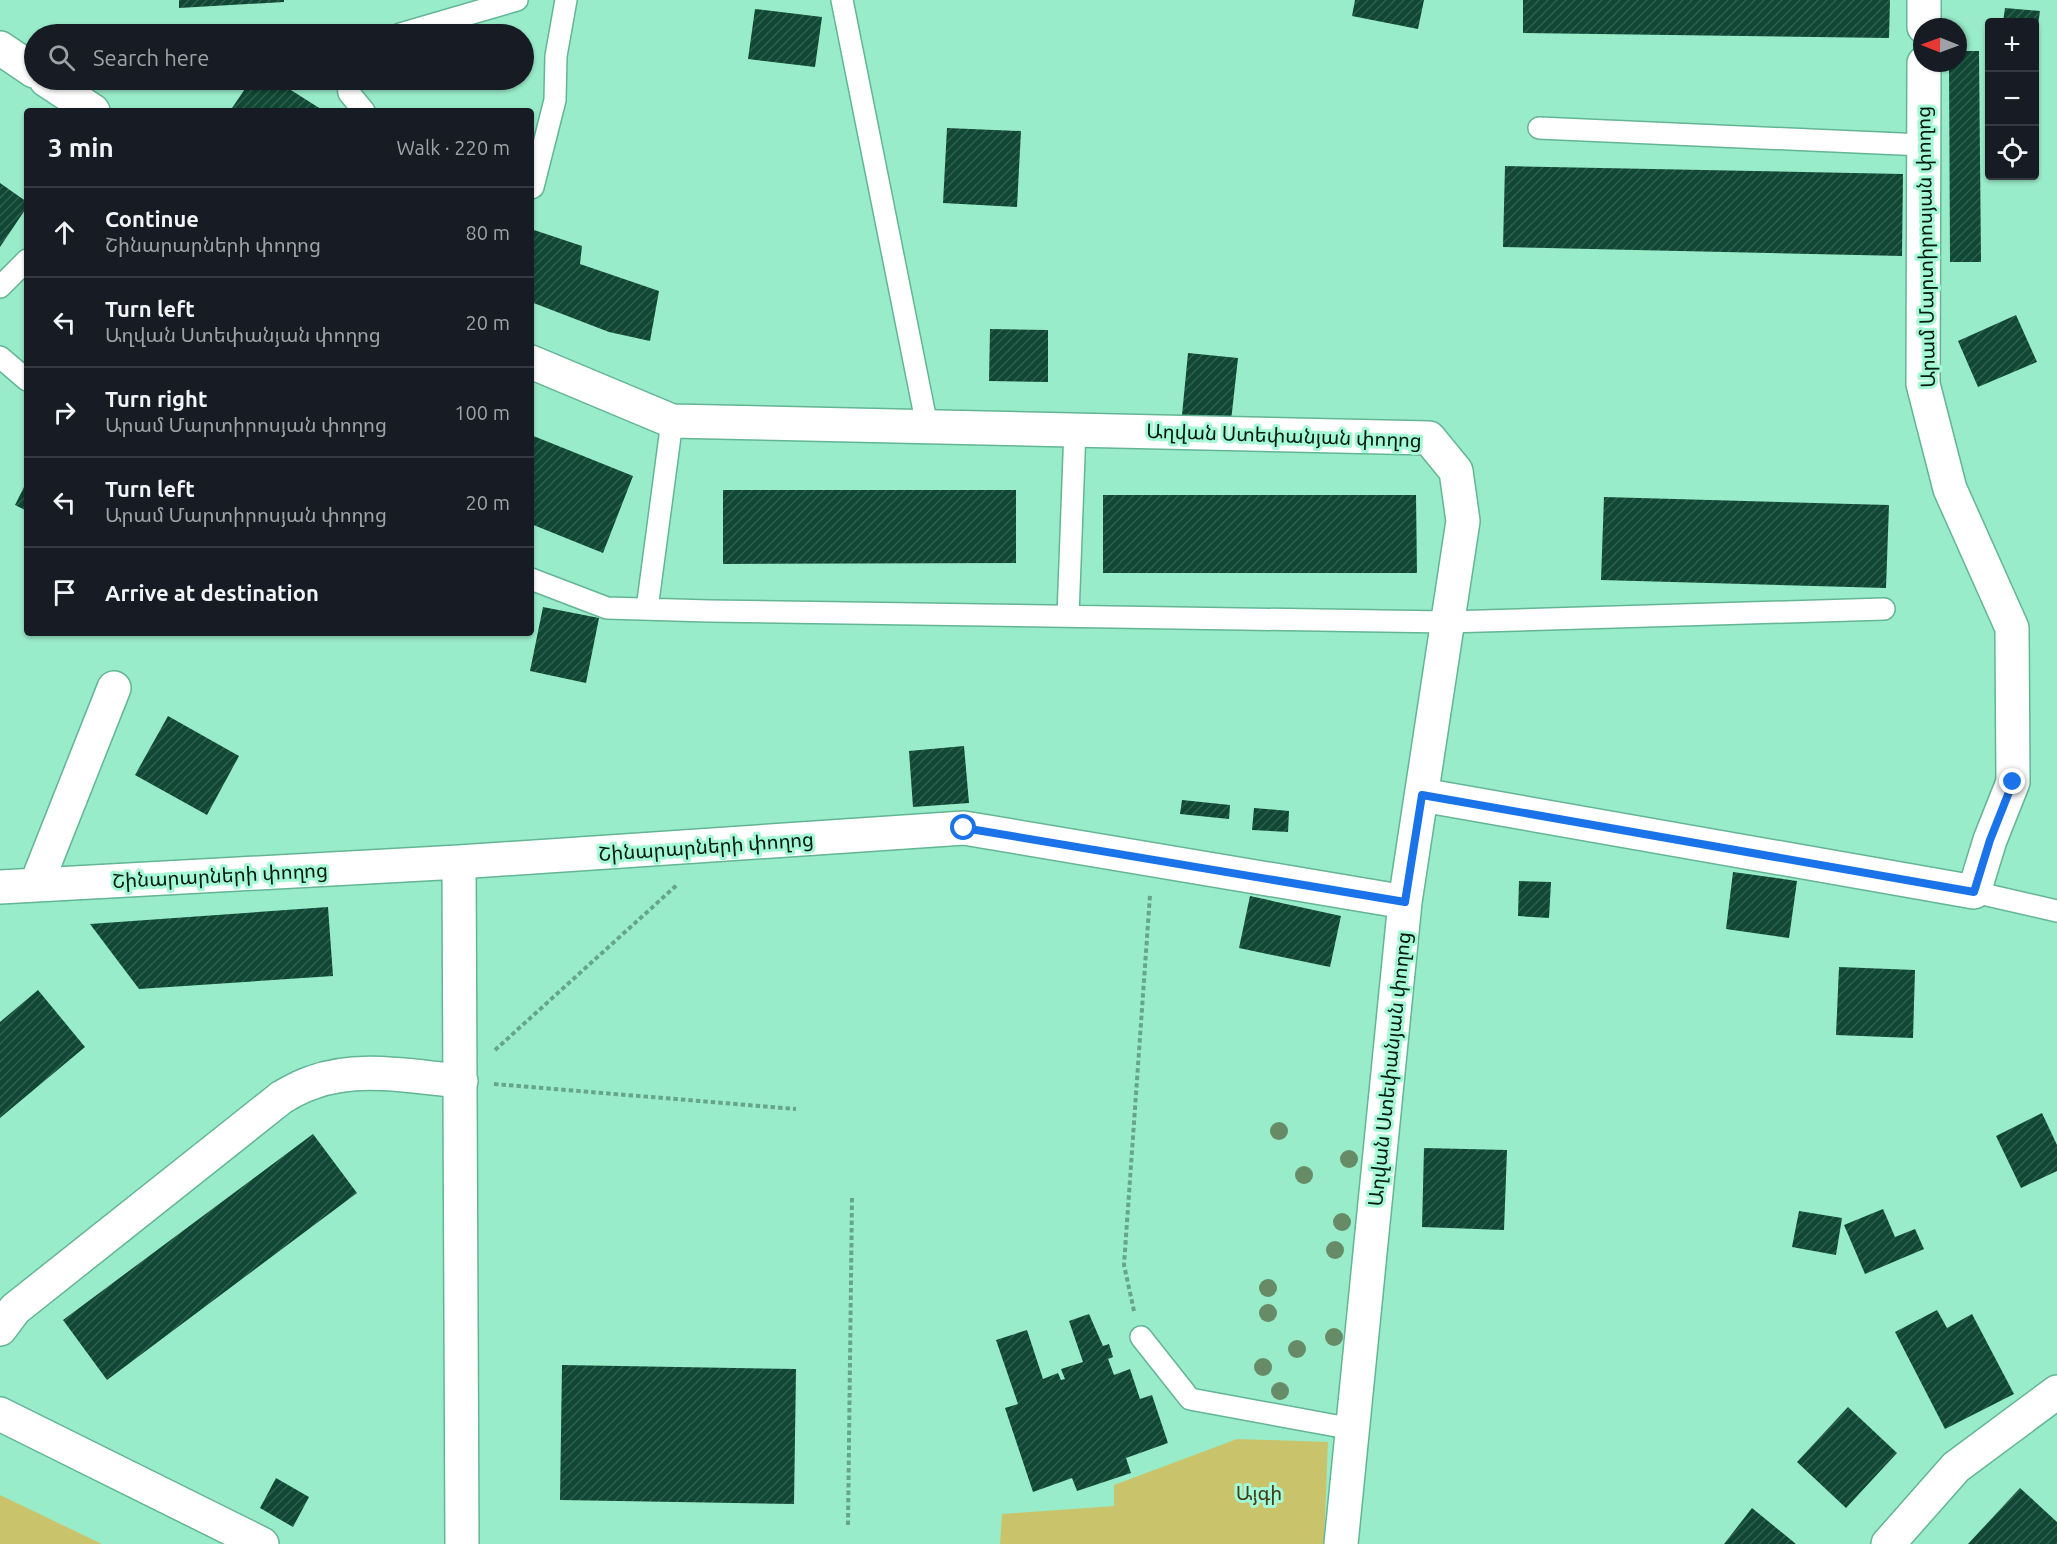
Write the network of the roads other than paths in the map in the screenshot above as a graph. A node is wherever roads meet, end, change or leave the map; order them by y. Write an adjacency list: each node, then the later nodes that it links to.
1 (517, 0): 6 (lane)
2 (566, 0): 16 (lane)
3 (842, 0): 23 (lane)
4 (1924, 0): 5 (street)
5 (1924, 18)
6 (434, 24)
7 (0, 48): 8 (street)
8 (24, 64)
9 (1924, 72): 15 (street, Արամ Մարտիրոսյան փողոց)
10 (61, 90): 12 (street)
11 (348, 90): 13 (lane)
12 (88, 108)
13 (362, 108)
14 (1539, 128): 15 (lane)
15 (1923, 145): 35 (street, Արամ Մարտիրոսյան փողոց)
16 (534, 183)
17 (24, 263): 18 (lane)
18 (0, 287)
19 (0, 357): 21 (lane)
20 (534, 363): 22 (street, Աղվան Ստեփանյան փողոց)
21 (24, 377)
22 (672, 421): 23 (street, Աղվան Ստեփանյան փողոց); 26 (lane)
23 (927, 426): 24 (street, Աղվան Ստեփանյան փողոց)
24 (1075, 429): 28 (lane); 29 (street, Աղվան Ստեփանյան փողոց)
25 (534, 580): 26 (lane)
26 (647, 609): 28 (lane)
27 (1884, 609): 29 (lane)
28 (1068, 616): 29 (lane)
29 (1448, 622): 31 (street, Աղվան Ստեփանյան փողոց)
30 (114, 688): 33 (street)
31 (1422, 795): 35 (street); 36 (street, Աղվան Ստեփանյան փողոց)
32 (459, 862): 33 (street, Շինարարների փողոց); 36 (street, Շինարարների փողոց); 38 (street)
33 (36, 885): 34 (street, Շինարարների փողոց)
34 (0, 887)
35 (1974, 892): 37 (lane)
36 (1405, 902): 43 (street, Աղվան Ստեփանյան փողոց)
37 (2057, 911)
38 (460, 1081): 39 (street); 45 (street)
39 (5, 1314)
40 (1141, 1337): 43 (lane)
41 (2057, 1392): 47 (street)
42 (0, 1414): 44 (street)
43 (1353, 1429): 46 (street, Աղվան Ստեփանյան փողոց)
44 (262, 1544)
45 (462, 1544)
46 (1341, 1544)
47 (1888, 1544)

